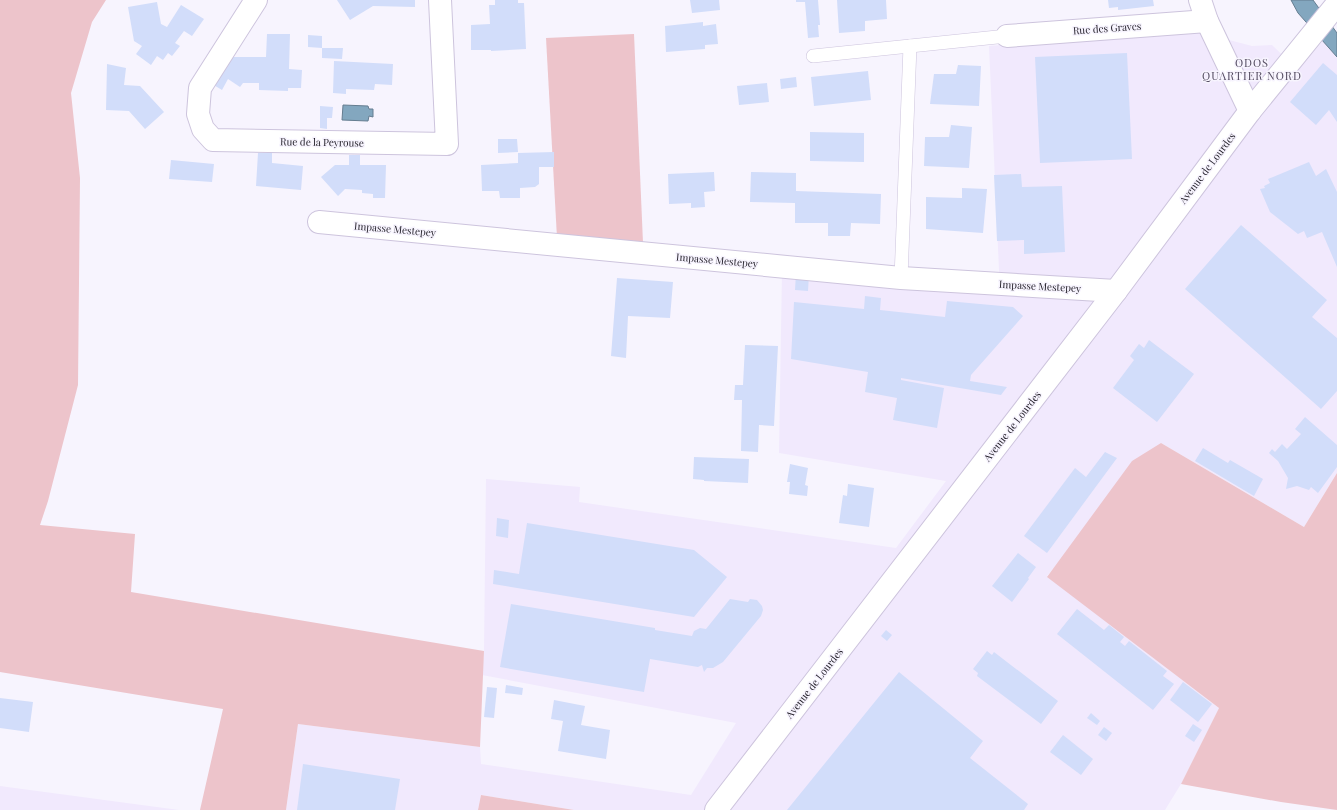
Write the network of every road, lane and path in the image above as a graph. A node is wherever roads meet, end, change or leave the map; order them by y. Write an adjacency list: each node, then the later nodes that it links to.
1 (256, 0): 2 (street, Rue de la Peyrouse)
2 (440, 0)
3 (1200, 0): 5 (street)
4 (1336, 6): 9 (street, Avenue de Lourdes)
5 (1207, 21): 6 (street, Rue des Graves); 9 (street)
6 (1008, 36): 7 (lane)
7 (910, 46): 8 (lane); 11 (lane)
8 (813, 56)
9 (1250, 111): 12 (street, Avenue de Lourdes)
10 (319, 222): 11 (street, Impasse Mestepey)
11 (901, 278): 12 (street, Impasse Mestepey)
12 (1116, 291): 13 (street, Avenue de Lourdes)
13 (716, 810)

